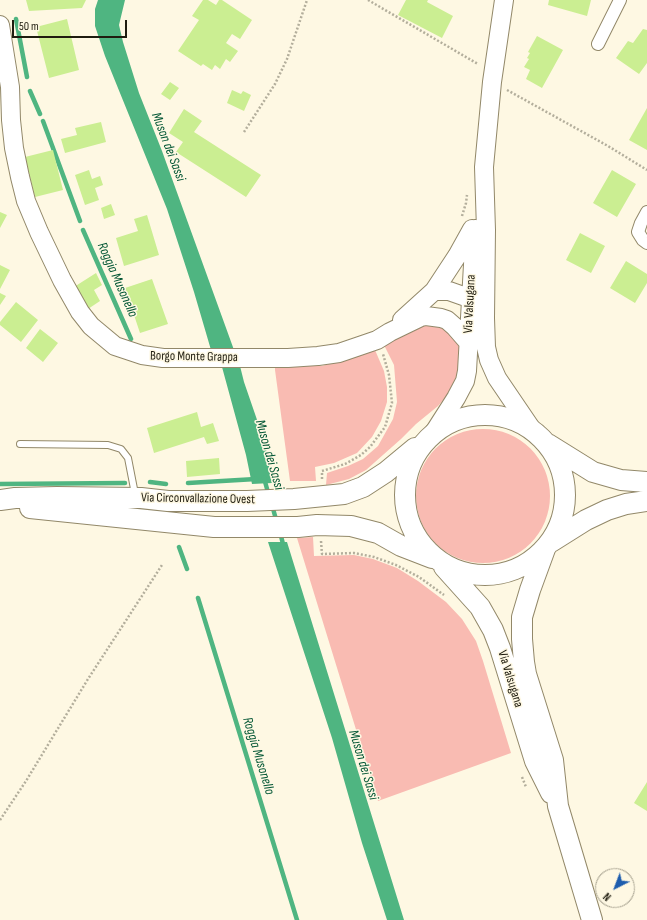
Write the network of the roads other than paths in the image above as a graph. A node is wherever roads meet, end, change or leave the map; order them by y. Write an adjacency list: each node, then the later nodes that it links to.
1 (504, 0): 5 (street, Via Valsugana)
2 (620, 0): 4 (street)
3 (0, 25): 11 (street, Borgo Monte Grappa)
4 (598, 44)
5 (484, 167): 7 (street, Via Valsugana); 13 (street, Via Valsugana)
6 (647, 212): 8 (street)
7 (468, 220): 9 (street); 10 (street, Via Valsugana)
8 (647, 243)
9 (434, 290): 10 (street); 11 (street)
10 (471, 301): 12 (street, Via Valsugana); 13 (street)
11 (390, 332): 12 (street)
12 (468, 342): 14 (street, Via Valsugana)
13 (491, 364): 15 (street, Via Valsugana)
14 (429, 436): 15 (main road, Via Circonvallazione Ovest); 18 (main road, Via Circonvallazione Ovest); 23 (main road, Via Circonvallazione Ovest)
15 (540, 437): 17 (main road, Via Circonvallazione Ovest); 22 (main road, Via Circonvallazione Ovest)
16 (20, 444): 18 (lane)
17 (647, 482)
18 (136, 498): 19 (main road, Via Circonvallazione Ovest)
19 (0, 500)
20 (647, 501): 22 (main road, Via Circonvallazione Ovest)
21 (0, 507): 23 (main road, Via Circonvallazione Ovest)
22 (548, 545): 23 (main road, Via Circonvallazione Ovest); 24 (main road, Via Valsugana)
23 (439, 562): 24 (main road, Via Valsugana)
24 (558, 806): 25 (main road, Via Valsugana)
25 (592, 920)

